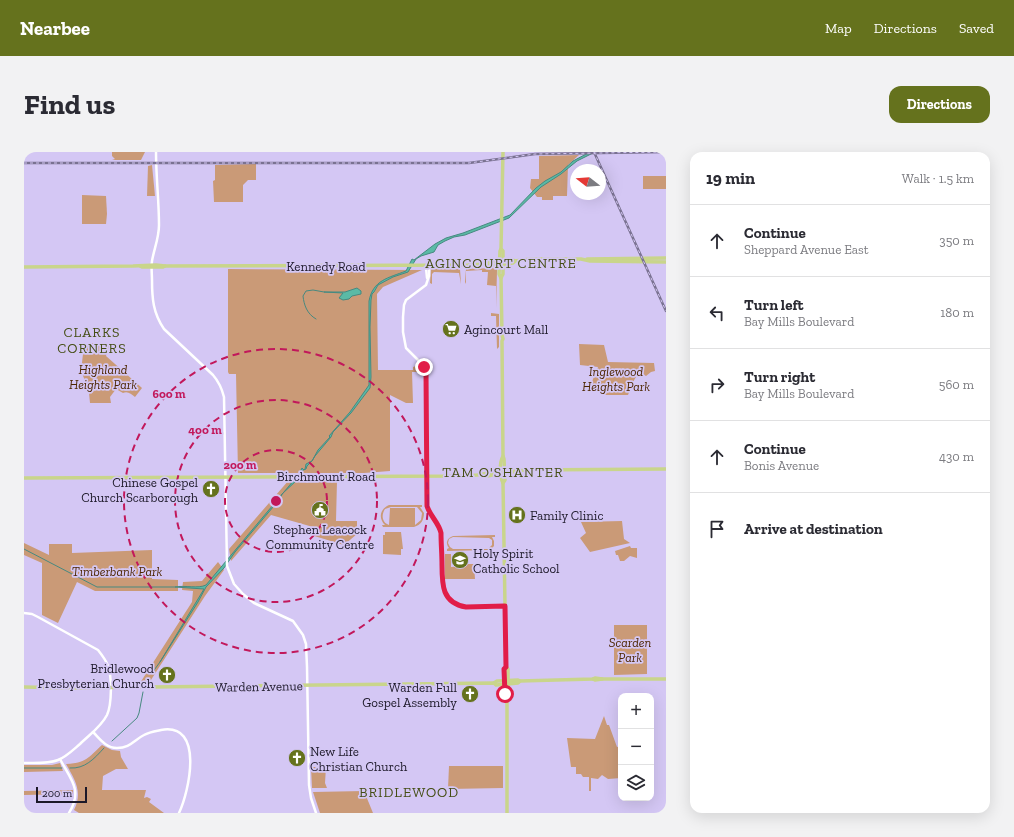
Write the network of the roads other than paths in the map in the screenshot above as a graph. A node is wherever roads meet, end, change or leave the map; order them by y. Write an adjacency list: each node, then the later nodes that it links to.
1 (156, 152): 8 (street)
2 (502, 152): 6 (main road)
3 (666, 258): 4 (main road, Kennedy Road)
4 (586, 259): 5 (main road, Kennedy Road); 6 (main road, Kennedy Road)
5 (666, 262)
6 (501, 263): 7 (main road, Kennedy Road); 11 (main road)
7 (428, 265): 8 (main road, Kennedy Road); 12 (street)
8 (152, 266): 9 (main road, Kennedy Road); 13 (street)
9 (24, 267)
10 (666, 469): 11 (main road, Birchmount Road)
11 (503, 472): 12 (main road, Birchmount Road); 15 (main road)
12 (427, 476): 13 (main road, Birchmount Road); 15 (street)
13 (226, 477): 14 (main road, Birchmount Road); 19 (street)
14 (24, 478)
15 (505, 606): 18 (main road)
16 (24, 613): 21 (street)
17 (666, 679): 18 (main road, Warden Avenue)
18 (506, 682): 19 (main road, Warden Avenue); 28 (main road)
19 (307, 686): 21 (main road, Warden Avenue); 27 (street)
20 (24, 688): 21 (main road, Warden Avenue)
21 (110, 688): 22 (street)
22 (93, 732): 23 (street); 26 (street)
23 (60, 759): 24 (street); 25 (street)
24 (24, 763)
25 (69, 813)
26 (179, 813)
27 (316, 813)
28 (507, 813)

